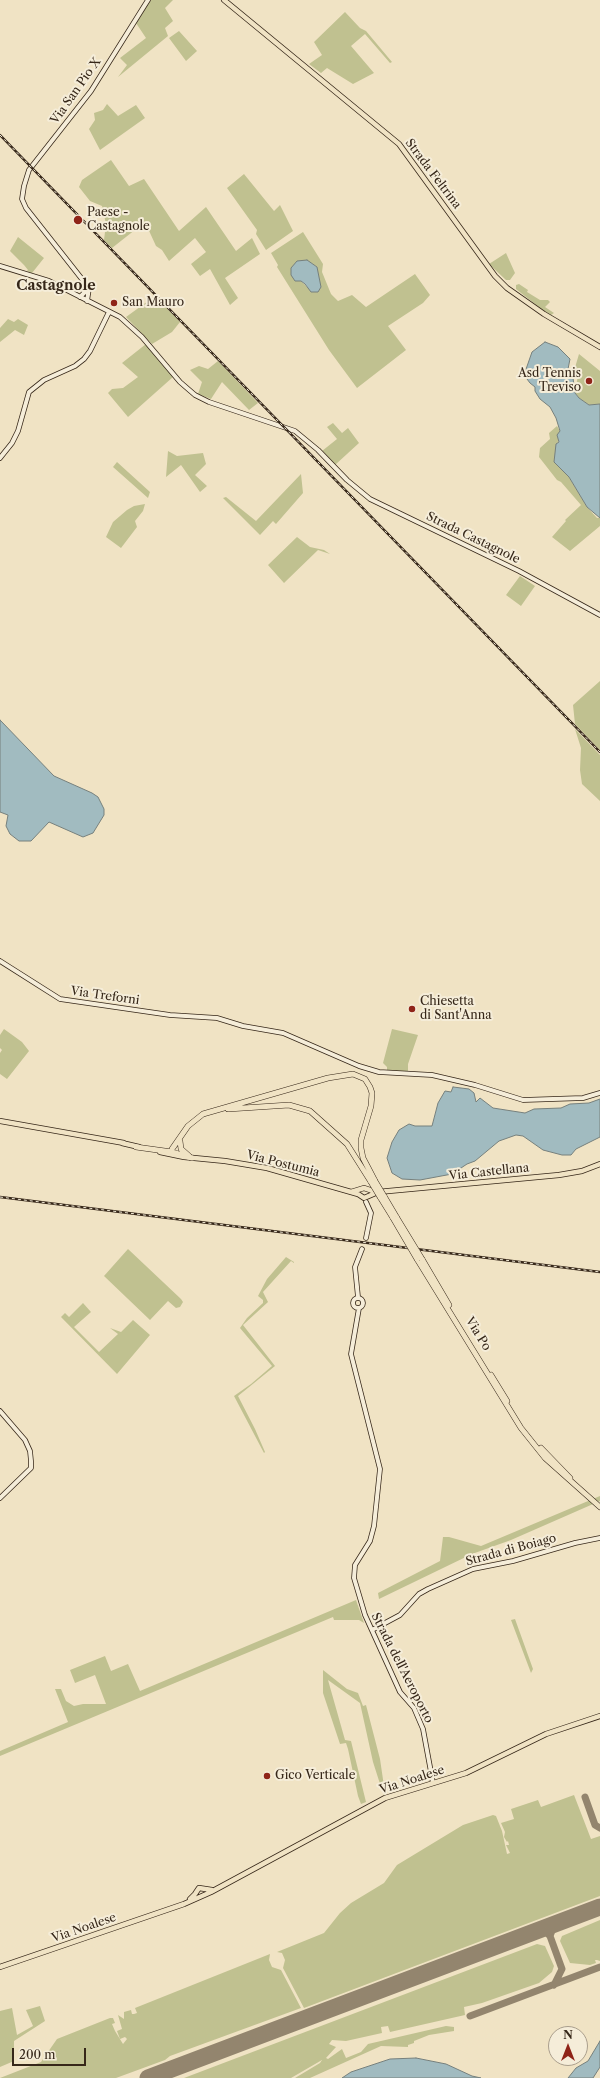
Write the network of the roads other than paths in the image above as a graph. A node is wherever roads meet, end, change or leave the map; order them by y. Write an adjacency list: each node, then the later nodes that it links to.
1 (148, 0): 4 (street, Via San Pio X)
2 (224, 0): 8 (main road, Strada Feltrina)
3 (0, 266): 5 (street, Strada Castagnole)
4 (89, 288): 5 (street); 6 (street)
5 (80, 297): 6 (street, Strada Castagnole)
6 (87, 301): 7 (street, Strada Castagnole)
7 (109, 312): 9 (street); 10 (street, Strada Castagnole)
8 (600, 347)
9 (0, 458)
10 (600, 615)
11 (0, 961): 12 (street, Via Treforni)
12 (600, 1093)
13 (0, 1122): 15 (main road, Via Postumia)
14 (178, 1141): 17 (highway); 18 (highway); 19 (highway); 21 (highway, Via Po); 21 (highway, Via Po)
15 (122, 1143): 16 (main road, Via Postumia); 17 (main road, Via Postumia)
16 (136, 1147): 18 (highway); 19 (main road, Via Postumia)
17 (154, 1149): 18 (main road, Via Postumia)
18 (172, 1152): 19 (highway)
19 (191, 1157): 24 (main road, Via Postumia)
20 (600, 1164): 25 (main road, Via Castellana)
21 (373, 1181): 25 (highway, Via Po, bridge)
22 (361, 1189): 23 (main road); 24 (main road); 26 (main road)
23 (367, 1189): 25 (main road); 26 (main road)
24 (348, 1192): 26 (main road, Via Postumia)
25 (381, 1195): 26 (main road); 29 (highway, Via Po, bridge)
26 (365, 1198): 27 (street)
27 (366, 1238)
28 (362, 1250): 30 (street, Strada dell'Aeroporto)
29 (419, 1259): 34 (highway, Via Po); 35 (highway, Via Po)
30 (358, 1297): 31 (street, Strada dell'Aeroporto); 31 (street, Strada dell'Aeroporto)
31 (359, 1308): 37 (street, Strada dell'Aeroporto)
32 (0, 1411): 33 (street)
33 (0, 1498)
34 (600, 1503)
35 (600, 1507)
36 (600, 1538): 37 (street, Strada di Boiago)
37 (372, 1630): 39 (street, Strada dell'Aeroporto)
38 (600, 1716): 39 (main road, Via Noalese)
39 (433, 1783): 40 (main road, Via Noalese)
40 (0, 1967)

